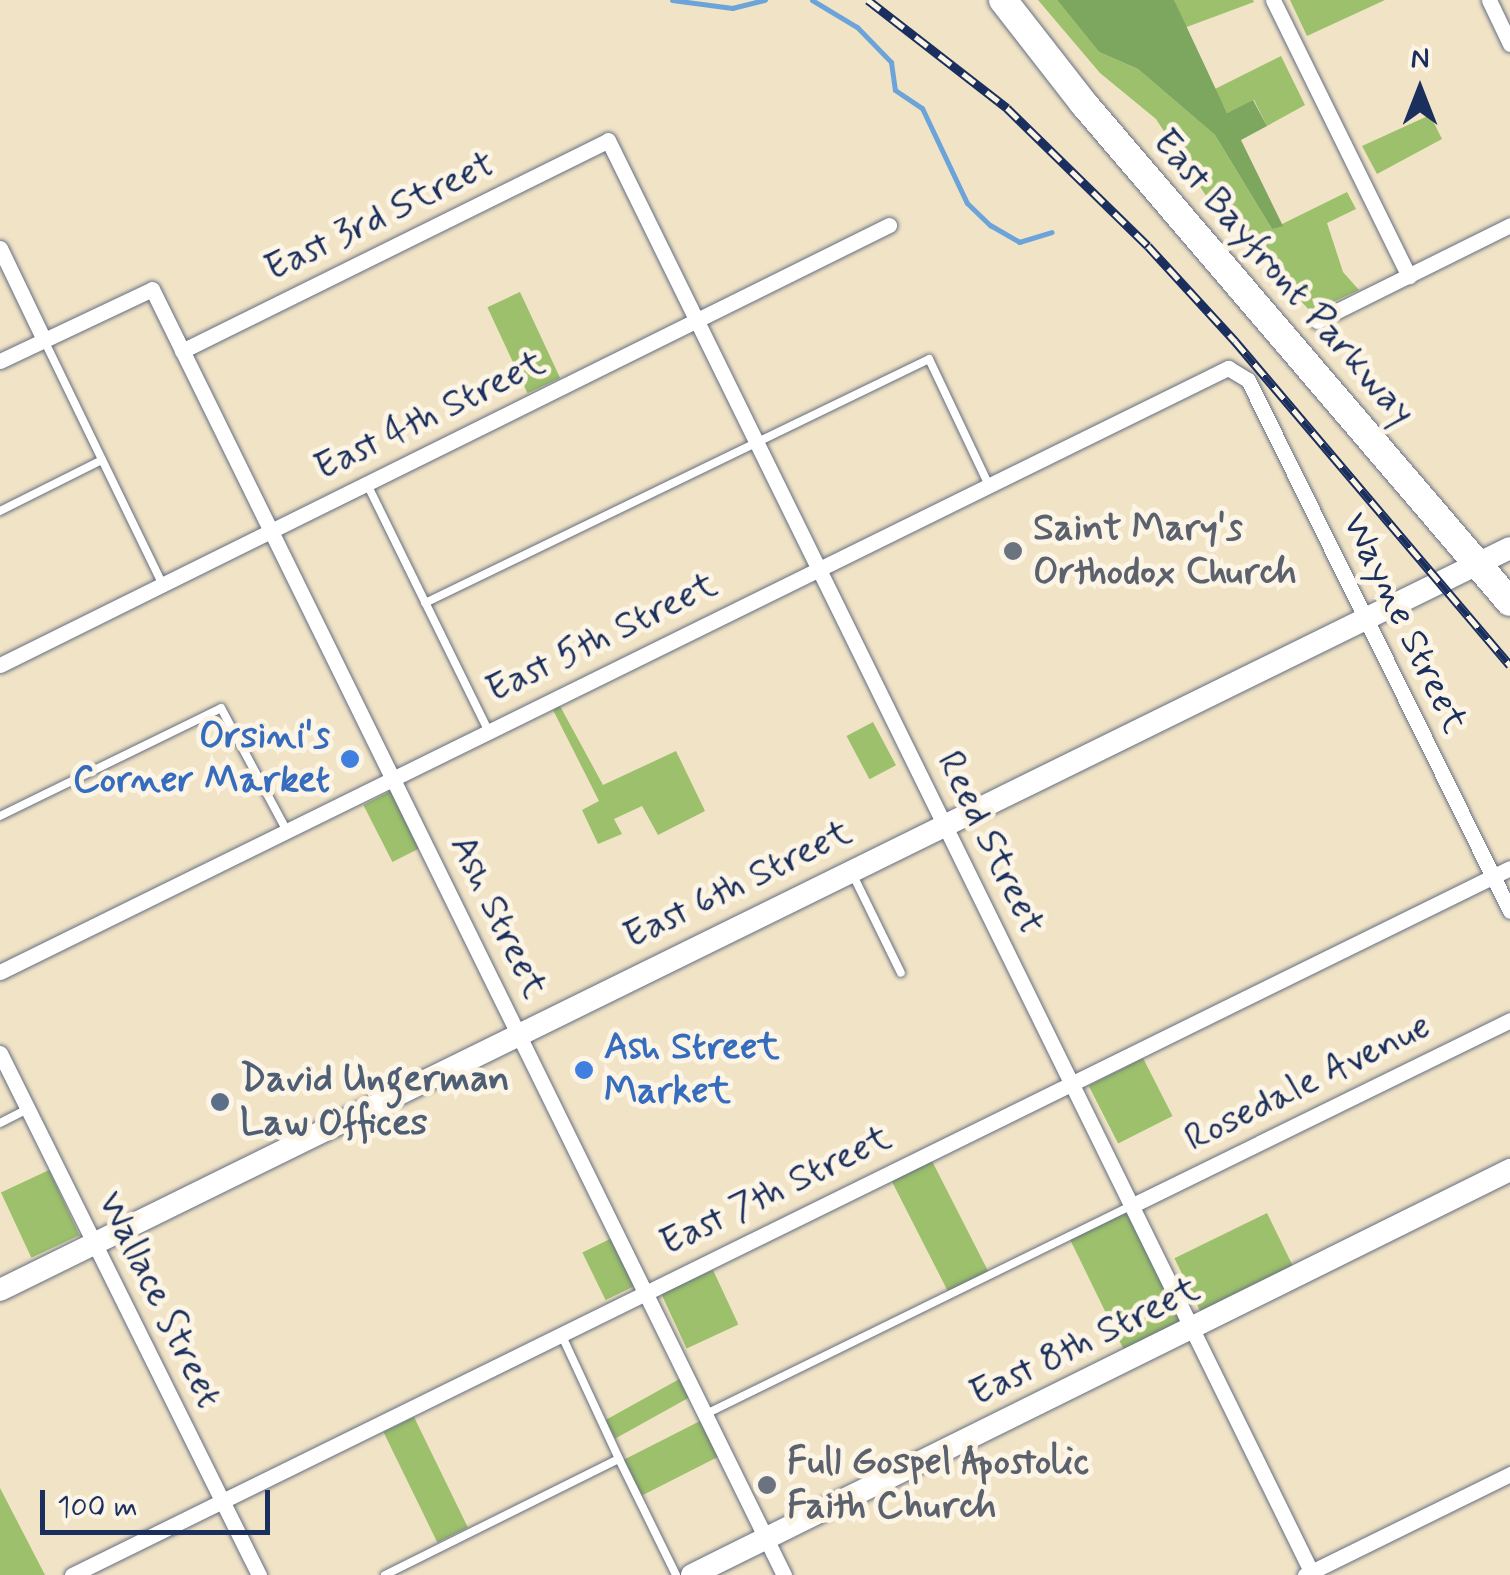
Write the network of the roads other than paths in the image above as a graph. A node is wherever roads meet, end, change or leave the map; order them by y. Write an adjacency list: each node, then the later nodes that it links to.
1 (1003, 0): 23 (highway, East Bayfront Parkway)
2 (1273, 0): 9 (street)
3 (1488, 0): 4 (street)
4 (1510, 44)
5 (608, 140): 11 (street, Reed Street); 13 (street, East 3rd Street)
6 (889, 225): 11 (street, East 4th Street)
7 (1510, 225): 9 (street)
8 (0, 248): 12 (street)
9 (1409, 276): 10 (street)
10 (1317, 321)
11 (696, 322): 16 (street, Reed Street); 19 (street, East 4th Street)
12 (44, 340): 13 (street, Ash Street); 14 (street); 17 (lane)
13 (182, 352): 21 (street, Ash Street)
14 (0, 361)
15 (1234, 368): 18 (street, East 5th Street); 28 (street, Wayne Street)
16 (756, 443): 18 (lane); 24 (street, Reed Street); 27 (lane)
17 (102, 460): 20 (lane); 25 (lane)
18 (988, 483): 24 (street, East 5th Street)
19 (367, 484): 21 (street, East 4th Street); 27 (lane)
20 (0, 511)
21 (272, 531): 25 (street, East 4th Street); 31 (street, Ash Street)
22 (1510, 548): 23 (main road, East 6th Street)
23 (1478, 564): 26 (highway, East Bayfront Parkway); 28 (main road, East 6th Street)
24 (819, 568): 30 (street, East 5th Street); 33 (street, Reed Street)
25 (163, 584): 29 (street, East 4th Street)
26 (1510, 602)
27 (425, 604): 30 (lane)
28 (1366, 619): 33 (main road, East 6th Street); 37 (street, Wayne Street)
29 (0, 665)
30 (488, 730): 31 (street, East 5th Street)
31 (392, 776): 34 (street, East 5th Street); 42 (street, Ash Street)
32 (0, 816): 34 (lane)
33 (944, 823): 36 (main road, East 6th Street); 44 (street, Reed Street)
34 (286, 830): 39 (street, East 5th Street)
35 (1510, 868): 37 (street, East 7th Street)
36 (850, 870): 40 (lane); 42 (main road, East 6th Street)
37 (1492, 876): 38 (street, Wayne Street); 44 (street, East 7th Street)
38 (1510, 911)
39 (0, 972)
40 (902, 973)
41 (1510, 1020): 48 (street, Rosedale Avenue)
42 (520, 1033): 49 (main road, East 6th Street); 51 (street, Ash Street)
43 (0, 1054): 45 (street, Wallace Street)
44 (1072, 1082): 48 (street, Reed Street); 51 (street, East 7th Street)
45 (28, 1109): 46 (lane); 49 (street, Wallace Street)
46 (0, 1123)
47 (1510, 1170): 52 (main road, East 8th Street)
48 (1135, 1204): 52 (street, Reed Street); 54 (lane)
49 (96, 1243): 50 (main road, East 6th Street); 57 (street, Wallace Street)
50 (0, 1290)
51 (646, 1292): 53 (street, East 7th Street); 54 (street, Ash Street)
52 (1194, 1327): 58 (main road, East 8th Street); 59 (street, Reed Street)
53 (561, 1334): 55 (lane); 57 (street, East 7th Street)
54 (708, 1413): 58 (street, Ash Street)
55 (619, 1459): 62 (lane); 63 (lane)
56 (1510, 1474): 59 (street)
57 (222, 1501): 60 (street, East 7th Street); 61 (street, Wallace Street)
58 (769, 1538): 64 (main road, East 8th Street); 65 (street, Ash Street)
59 (1310, 1574)
60 (72, 1575)
61 (259, 1575)
62 (386, 1575)
63 (676, 1575)
64 (692, 1575)
65 (784, 1575)

